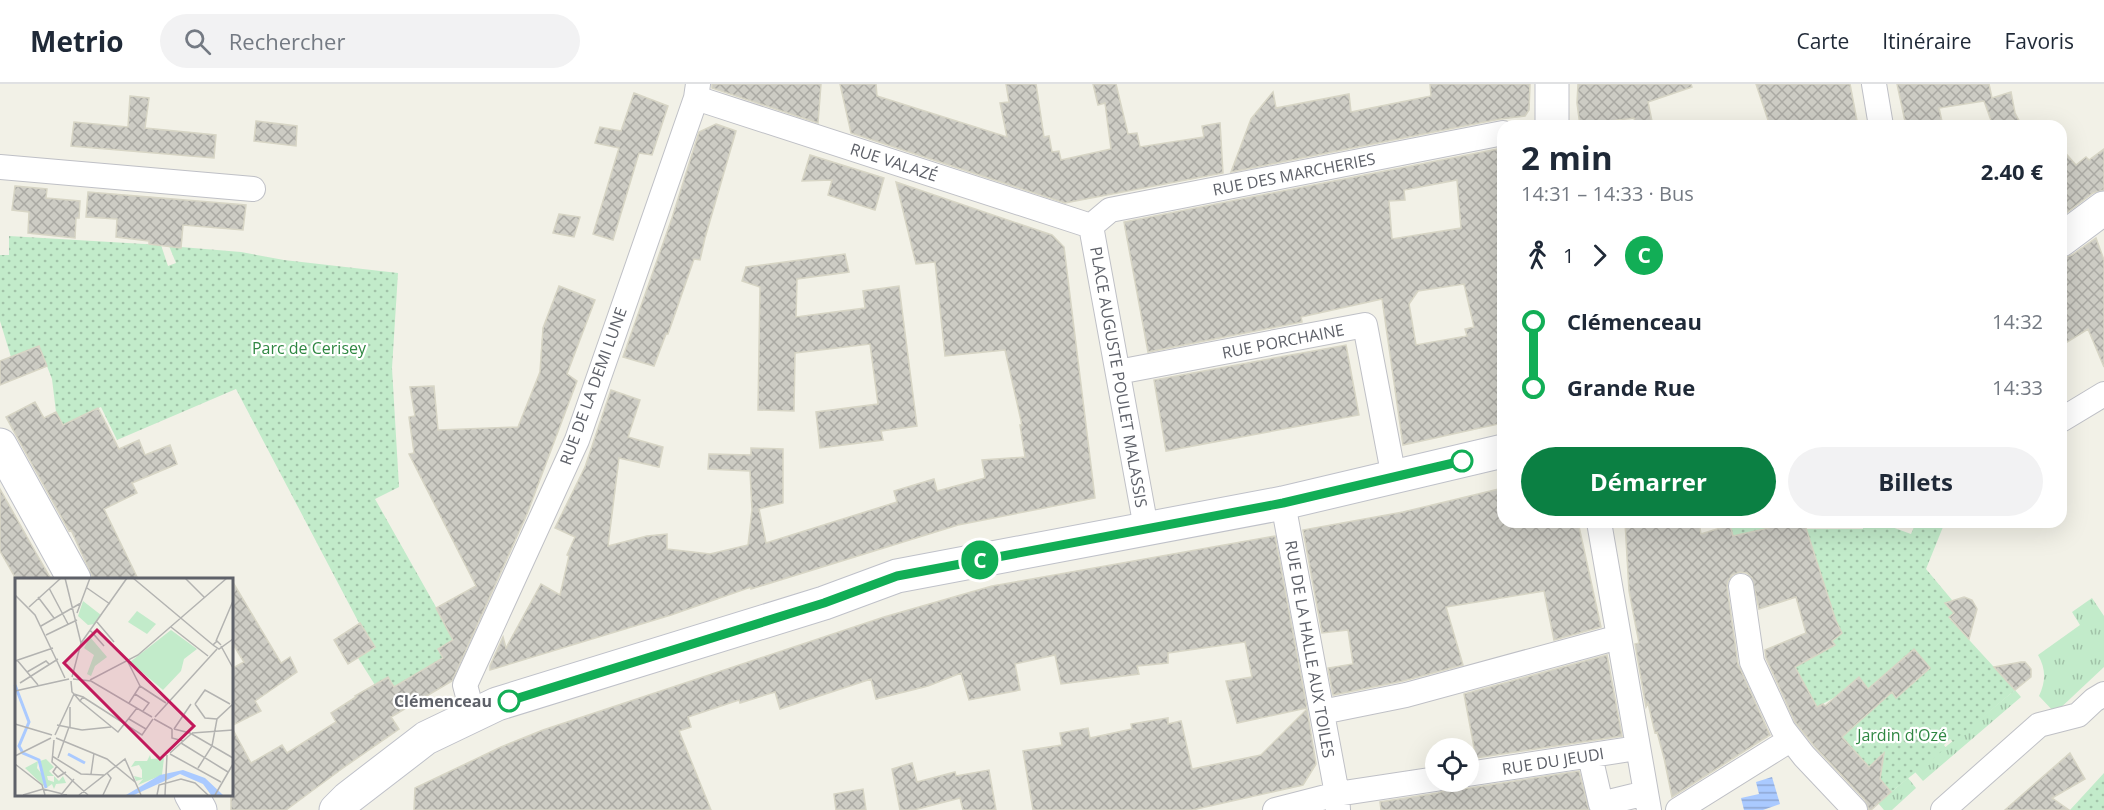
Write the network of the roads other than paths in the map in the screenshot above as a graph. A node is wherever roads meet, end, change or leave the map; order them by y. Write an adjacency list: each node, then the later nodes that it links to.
1 (1552, 84): 4 (street)
2 (1874, 84): 5 (street)
3 (697, 91): 10 (street, RUE VALAZÉ); 26 (street, RUE DE LA DEMI LUNE)
4 (1548, 120)
5 (1880, 120)
6 (1497, 134): 10 (street, RUE DES MARCHERIES)
7 (0, 167): 8 (street)
8 (253, 189)
9 (2104, 208): 11 (street)
10 (1091, 226): 12 (street, PLACE AUGUSTE POULET MALASSIS)
11 (2067, 236)
12 (1118, 372): 17 (street, RUE PORCHAINE); 19 (street, PLACE AUGUSTE POULET MALASSIS)
13 (2104, 394): 14 (street)
14 (2067, 416)
15 (0, 445): 21 (street)
16 (1497, 452): 17 (street)
17 (1394, 478): 18 (street)
18 (1283, 503): 19 (street); 25 (street, RUE DE LA HALLE AUX TOILES)
19 (1146, 528): 26 (street)
20 (1600, 528): 23 (street)
21 (73, 578)
22 (1741, 586): 27 (street)
23 (1618, 637): 25 (street); 28 (street)
24 (2104, 694): 40 (street)
25 (1322, 712): 34 (street, RUE DE LA HALLE AUX TOILES)
26 (474, 715): 36 (street)
27 (1790, 740): 38 (street); 39 (street)
28 (1637, 748): 29 (street, RUE DU JEUDI); 33 (street)
29 (1590, 756): 30 (street, RUE DU JEUDI); 33 (street)
30 (1479, 772)
31 (1425, 782): 34 (street)
32 (192, 795): 35 (street)
33 (1648, 801)
34 (1338, 802): 37 (street)
35 (200, 810)
36 (336, 810)
37 (1275, 810)
38 (1678, 810)
39 (1855, 810)
40 (1943, 810)

